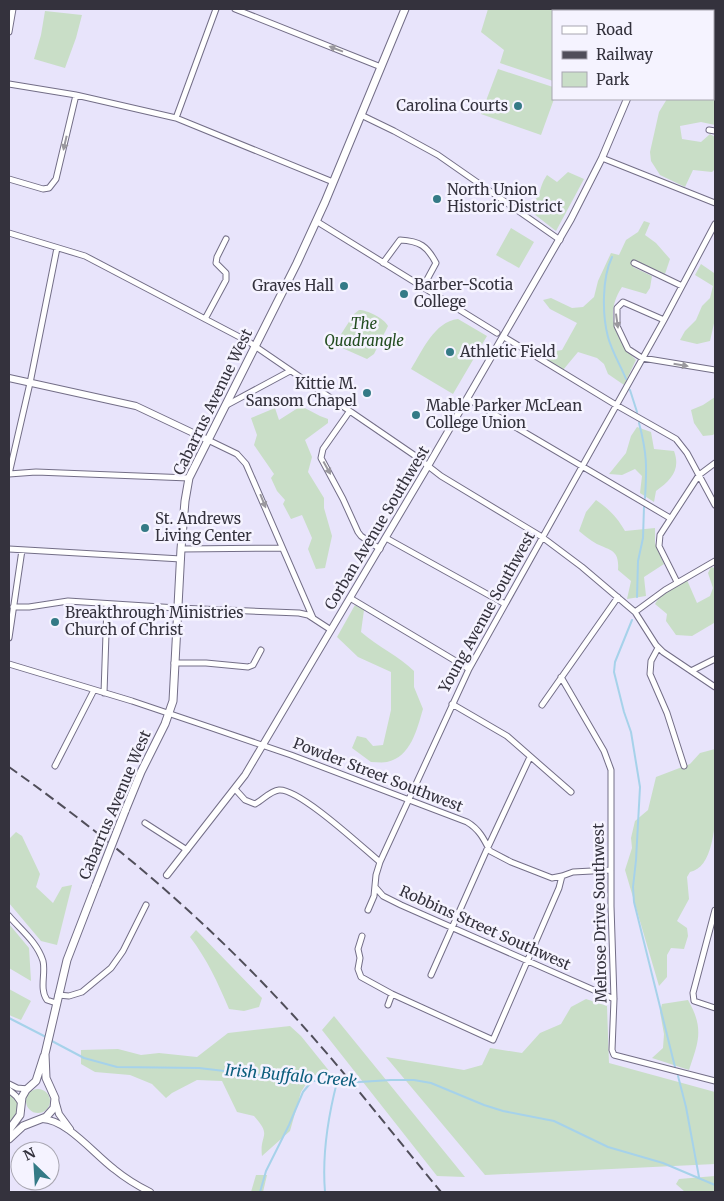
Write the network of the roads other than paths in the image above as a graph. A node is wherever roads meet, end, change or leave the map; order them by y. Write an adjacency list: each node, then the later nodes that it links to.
1 (13, 9): 5 (street)
2 (216, 9): 11 (street)
3 (235, 9): 6 (street, one-way to 3)
4 (405, 9): 6 (main road, Cabarrus Avenue West)
5 (9, 32)
6 (381, 67): 10 (main road, Cabarrus Avenue West)
7 (9, 84): 8 (street)
8 (76, 95): 11 (street); 15 (street, one-way to 15)
9 (627, 100): 14 (street, Corban Avenue Southwest)
10 (361, 115): 16 (main road, Cabarrus Avenue West); 22 (street)
11 (176, 118): 16 (street)
12 (709, 130): 13 (street)
13 (715, 131)
14 (602, 158): 17 (street); 22 (street, Corban Avenue Southwest)
15 (9, 179)
16 (333, 182): 18 (main road, Cabarrus Avenue West)
17 (715, 203)
18 (316, 221): 24 (street); 32 (main road, Cabarrus Avenue West)
19 (715, 224): 26 (street, Young Avenue Southwest)
20 (9, 233): 23 (street)
21 (226, 239): 28 (street)
22 (560, 240): 31 (street, Corban Avenue Southwest)
23 (57, 248): 28 (street); 37 (street)
24 (383, 263): 27 (street); 27 (street)
25 (634, 263): 26 (street)
26 (682, 286): 29 (street, Young Avenue Southwest)
27 (423, 287): 30 (street)
28 (205, 319): 32 (street)
29 (664, 320): 33 (street, Young Avenue Southwest); 33 (street, one-way to 33)
30 (497, 333)
31 (504, 337): 38 (street, Corban Avenue Southwest); 39 (street)
32 (255, 346): 35 (street); 40 (main road, Cabarrus Avenue West)
33 (644, 359): 34 (street, one-way to 34); 39 (street, Young Avenue Southwest)
34 (715, 370)
35 (290, 371): 40 (street); 41 (street)
36 (9, 378): 37 (street)
37 (30, 383): 42 (street); 46 (street)
38 (468, 399): 44 (street); 45 (street, Corban Avenue Southwest)
39 (616, 405): 44 (street, Young Avenue Southwest); 47 (street)
40 (225, 407): 42 (main road, Cabarrus Avenue West)
41 (350, 412): 45 (street); 54 (street, one-way to 54)
42 (208, 440): 48 (main road, Cabarrus Avenue West); 53 (street, one-way to 53)
43 (715, 463): 47 (street)
44 (582, 465): 50 (street); 51 (street, Young Avenue Southwest)
45 (428, 466): 51 (street); 52 (street, Corban Avenue Southwest)
46 (9, 474): 48 (street)
47 (699, 475): 49 (street); 50 (street)
48 (189, 478): 56 (main road, Cabarrus Avenue West)
49 (715, 505)
50 (670, 518): 60 (street)
51 (542, 537): 61 (street); 64 (street, Young Avenue Southwest)
52 (386, 538): 54 (street, Corban Avenue Southwest); 64 (street)
53 (282, 548): 56 (street); 68 (street)
54 (380, 548): 62 (street, Corban Avenue Southwest)
55 (9, 549): 57 (street)
56 (181, 549): 58 (main road, Cabarrus Avenue West)
57 (22, 550): 58 (street); 65 (street)
58 (180, 559): 66 (main road, Cabarrus Avenue West)
59 (715, 561): 60 (street)
60 (677, 582): 67 (street)
61 (618, 597): 67 (street); 78 (street)
62 (350, 598): 69 (street, Corban Avenue Southwest); 76 (street)
63 (107, 604): 65 (street); 66 (street); 81 (street)
64 (505, 604): 76 (street, Young Avenue Southwest)
65 (13, 607): 70 (street)
66 (177, 608): 68 (street); 74 (main road, Cabarrus Avenue West)
67 (635, 612): 71 (street)
68 (313, 618): 69 (street)
69 (331, 630): 85 (street, Corban Avenue Southwest)
70 (9, 638)
71 (658, 648): 77 (street); 88 (street)
72 (261, 650): 74 (street)
73 (715, 659): 77 (street)
74 (174, 662): 84 (main road, Cabarrus Avenue West)
75 (9, 664): 80 (street, Powder Street Southwest)
76 (468, 669): 82 (street, Young Avenue Southwest)
77 (691, 671): 79 (street)
78 (561, 678): 83 (street); 96 (street, Melrose Drive Southwest)
79 (715, 687)
80 (94, 690): 81 (street, Powder Street Southwest); 87 (street)
81 (104, 693): 84 (street, Powder Street Southwest)
82 (452, 704): 86 (street); 91 (street, Young Avenue Southwest)
83 (542, 704)
84 (170, 713): 85 (street, Powder Street Southwest); 108 (main road, Cabarrus Avenue West, bridge)
85 (263, 745): 89 (street, Corban Avenue Southwest); 91 (street, Powder Street Southwest)
86 (530, 757): 90 (street); 93 (street)
87 (55, 766)
88 (684, 766)
89 (235, 789): 94 (street, Corban Avenue Southwest); 95 (street)
90 (571, 792)
91 (408, 800): 93 (street, Powder Street Southwest); 95 (street, Young Avenue Southwest)
92 (145, 823): 94 (street)
93 (488, 847): 98 (street, Powder Street Southwest); 104 (street)
94 (187, 850): 97 (street, Corban Avenue Southwest)
95 (380, 862): 99 (street, Young Avenue Southwest)
96 (611, 870): 98 (street, Powder Street Southwest); 110 (street, Melrose Drive Southwest)
97 (166, 875)
98 (562, 876): 106 (street)
99 (376, 888): 101 (street, Young Avenue Southwest); 104 (street, Robbins Street Southwest)
100 (146, 906): 108 (street)
101 (368, 910)
102 (715, 910): 113 (street)
103 (9, 916): 111 (street)
104 (451, 928): 106 (street, Robbins Street Southwest); 107 (street)
105 (362, 936): 109 (street)
106 (528, 962): 109 (street); 110 (street, Robbins Street Southwest)
107 (432, 975)
108 (58, 994): 111 (main road, Cabarrus Avenue West)
109 (392, 994): 112 (street)
110 (614, 999): 115 (street, Melrose Drive Southwest)
111 (56, 1003): 114 (main road, Cabarrus Avenue West)
112 (388, 1005)
113 (715, 1008)
114 (45, 1054): 117 (main road, Cabarrus Avenue West); 118 (main road, Cabarrus Avenue West)
115 (715, 1082)
116 (9, 1084): 117 (street)
117 (29, 1088): 118 (main road); 121 (main road, Cabarrus Avenue West)
118 (50, 1089): 120 (main road, Cabarrus Avenue West)
119 (9, 1090): 121 (street)
120 (55, 1098): 122 (main road); 124 (street)
121 (21, 1104): 122 (main road); 123 (main road, Cabarrus Avenue West)
122 (41, 1119): 124 (street); 125 (main road)
123 (9, 1130)
124 (74, 1134): 126 (street)
125 (9, 1139)
126 (150, 1192)

